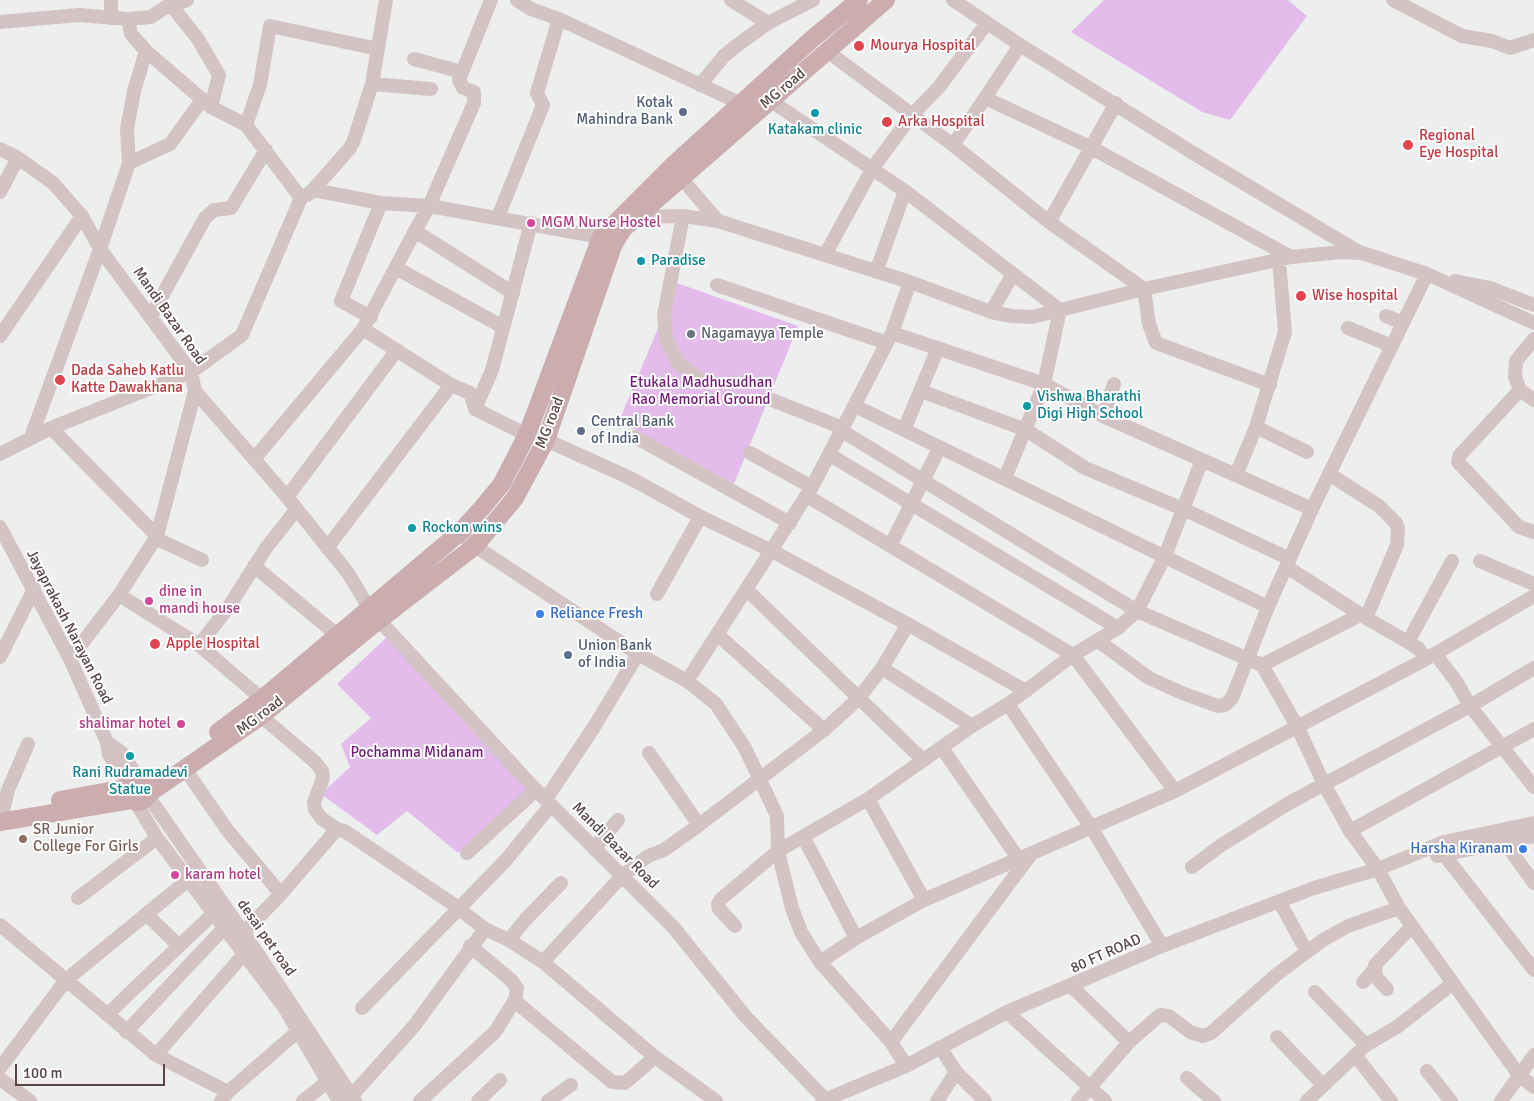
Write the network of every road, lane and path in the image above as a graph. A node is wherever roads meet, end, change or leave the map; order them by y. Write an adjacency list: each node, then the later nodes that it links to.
1 (111, 0): 14 (street)
2 (187, 0): 12 (street)
3 (386, 0): 22 (street)
4 (491, 0): 26 (street)
5 (517, 0): 13 (street)
6 (731, 0): 18 (street)
7 (813, 0): 18 (street)
8 (859, 0): 34 (main road, MG road)
9 (886, 0): 24 (main road, MG road)
10 (952, 0): 19 (street)
11 (1393, 0): 20 (street)
12 (168, 4): 15 (street); 33 (street)
13 (532, 4): 16 (street)
14 (111, 18): 15 (street); 17 (street)
15 (128, 19): 23 (street)
16 (559, 19): 28 (street); 54 (street)
17 (0, 22)
18 (768, 23): 28 (street)
19 (987, 23): 21 (street); 35 (street)
20 (1534, 40)
21 (1020, 45): 30 (street); 32 (street)
22 (378, 49): 27 (street); 36 (street)
23 (146, 51): 33 (street); 42 (street)
24 (827, 51): 31 (main road, MG road); 35 (street)
25 (414, 59): 26 (street)
26 (462, 72): 50 (street)
27 (372, 84): 29 (street); 45 (street)
28 (700, 85): 34 (street)
29 (430, 89)
30 (985, 98): 37 (street); 38 (street)
31 (770, 101): 43 (street); 44 (main road, MG road)
32 (1116, 103): 38 (street); 62 (street)
33 (206, 104): 36 (street); 42 (street)
34 (742, 104): 55 (main road, MG road)
35 (912, 115): 37 (street); 43 (street)
36 (246, 126): 40 (street)
37 (953, 145): 57 (street)
38 (1090, 147): 57 (street); 64 (street)
39 (0, 149): 41 (street)
40 (266, 150): 48 (street); 77 (street)
41 (18, 158): 47 (street); 51 (street)
42 (129, 163): 61 (street)
43 (872, 169): 46 (street); 63 (street)
44 (682, 179): 52 (main road, MG road); 56 (street)
45 (313, 190): 48 (street); 49 (street)
46 (905, 191): 66 (street); 67 (street)
47 (0, 192)
48 (301, 198): 91 (street)
49 (381, 203): 50 (street); 79 (street)
50 (429, 206): 54 (street); 59 (street)
51 (82, 216): 61 (street, Mandi Bazar Road); 85 (street)
52 (640, 216): 53 (street); 55 (street); 113 (main road, MG road)
53 (684, 216): 56 (street); 92 (street)
54 (498, 217): 58 (street)
55 (620, 218): 60 (main road, MG road)
56 (718, 221): 63 (street)
57 (1048, 222): 72 (street)
58 (531, 224): 60 (street); 73 (street)
59 (415, 232): 65 (street); 73 (street)
60 (601, 237): 110 (main road, MG road)
61 (100, 248): 77 (street, Mandi Bazar Road); 111 (street)
62 (1362, 253): 64 (street); 68 (street)
63 (824, 255): 66 (street)
64 (1285, 259): 72 (street); 96 (street)
65 (396, 268): 79 (street); 82 (street)
66 (876, 272): 70 (street)
67 (1013, 274): 75 (street); 76 (street)
68 (1427, 274): 69 (street); 80 (street)
69 (1444, 280): 74 (street); 81 (street)
70 (910, 282): 76 (street); 86 (street)
71 (717, 285): 86 (street)
72 (1144, 289): 75 (street); 96 (street)
73 (512, 293): 82 (street)
74 (1534, 305)
75 (1060, 310): 76 (street); 94 (street)
76 (991, 312)
77 (150, 316): 91 (street, Mandi Bazar Road)
78 (1386, 316): 80 (street)
79 (371, 317): 84 (street)
80 (1403, 323): 88 (street)
81 (1534, 323)
82 (503, 327): 103 (street)
83 (1348, 328): 88 (street)
84 (363, 329): 90 (street); 119 (street)
85 (0, 336)
86 (889, 338): 89 (street); 102 (street)
87 (1534, 339): 97 (street)
88 (1392, 346): 121 (street)
89 (938, 348): 94 (street); 99 (street)
90 (397, 350): 93 (street); 126 (street)
91 (192, 372): 98 (street, Mandi Bazar Road); 106 (street)
92 (701, 380)
93 (451, 384): 103 (street); 139 (street)
94 (1044, 384): 104 (street); 109 (street)
95 (1114, 384): 104 (street)
96 (1270, 385): 105 (street)
97 (1520, 390): 101 (street); 134 (street)
98 (195, 391): 119 (street, Mandi Bazar Road); 136 (street)
99 (921, 391): 108 (street); 109 (street)
100 (772, 400): 107 (street)
101 (1534, 400)
102 (855, 406): 107 (street); 108 (street)
103 (474, 409): 110 (street)
104 (1103, 416): 120 (street)
105 (1256, 427): 115 (street); 122 (street)
106 (51, 428): 111 (street); 136 (street)
107 (843, 430): 118 (street); 124 (street)
108 (904, 430): 114 (street)
109 (1026, 430): 123 (street); 128 (street)
110 (527, 436): 135 (main road, MG road)
111 (31, 437): 116 (street)
112 (635, 437): 132 (street)
113 (546, 440): 131 (street); 137 (main road, MG road)
114 (940, 447): 123 (street); 124 (street)
115 (1307, 452)
116 (0, 454)
117 (750, 454): 125 (street)
118 (830, 455): 125 (street); 127 (street)
119 (254, 459): 126 (street, Mandi Bazar Road)
120 (1202, 460): 122 (street); 128 (street)
121 (1329, 474): 129 (street); 156 (street)
122 (1236, 475): 129 (street)
123 (1005, 478): 141 (street)
124 (924, 481): 127 (street); 154 (street)
125 (810, 491): 132 (street); 138 (street)
126 (287, 497): 130 (street, Mandi Bazar Road)
127 (913, 504): 138 (street); 158 (street)
128 (1183, 509): 141 (street); 145 (street)
129 (1312, 509): 145 (street)
130 (296, 510): 139 (street, Mandi Bazar Road); 146 (street)
131 (700, 517): 140 (street); 150 (street)
132 (790, 523): 140 (street)
133 (0, 527): 148 (street, Jayaprakash Narayan Road)
134 (1534, 532)
135 (459, 533): 137 (street); 155 (main road, MG road)
136 (156, 537): 142 (street); 151 (street)
137 (474, 546): 155 (main road, MG road); 164 (street)
138 (890, 546): 165 (street)
139 (327, 548): 155 (street, Mandi Bazar Road)
140 (772, 551): 149 (street); 157 (street)
141 (1165, 556): 153 (street); 154 (street)
142 (202, 560)
143 (1452, 561): 162 (street)
144 (1480, 561): 147 (street)
145 (1289, 563): 153 (street); 156 (street)
146 (254, 566): 159 (street); 163 (street)
147 (1534, 584)
148 (34, 589): 167 (street); 168 (street, Jayaprakash Narayan Road)
149 (748, 590): 160 (street); 175 (street)
150 (657, 594)
151 (118, 595): 163 (street); 168 (street)
152 (1534, 596): 166 (street)
153 (1268, 607): 169 (street)
154 (1137, 611): 158 (street); 169 (street)
155 (374, 614): 159 (main road, MG road); 178 (main road, MG road); 194 (street, Mandi Bazar Road)
156 (1363, 617): 162 (street); 170 (street)
157 (908, 624): 171 (street); 174 (street)
158 (1118, 628): 161 (street)
159 (337, 635): 178 (main road, MG road)
160 (718, 635): 173 (street); 182 (street)
161 (1097, 640): 165 (street); 169 (street)
162 (1408, 642): 166 (street)
163 (199, 645): 178 (street)
164 (638, 654): 173 (street); 194 (street)
165 (1073, 656): 174 (street); 193 (street)
166 (1431, 656): 177 (street); 180 (street)
167 (0, 657)
168 (70, 659): 192 (street, Jayaprakash Narayan Road)
169 (1248, 659): 170 (street)
170 (1262, 665): 180 (street)
171 (882, 668): 175 (street); 179 (street)
172 (1534, 668): 177 (street)
173 (687, 681): 189 (street)
174 (1026, 691): 176 (street)
175 (858, 699): 182 (street); 187 (street)
176 (1008, 704): 179 (street); 200 (street)
177 (1470, 706): 184 (street); 190 (street)
178 (262, 708): 188 (main road, MG road); 192 (main road, MG road); 201 (street)
179 (972, 726): 185 (street)
180 (1297, 726): 190 (street); 193 (street)
181 (1534, 729): 184 (street)
182 (824, 730): 189 (street)
183 (28, 744): 196 (street)
184 (1504, 747): 191 (street); 202 (street)
185 (942, 748): 187 (street); 213 (street)
186 (649, 753): 199 (street)
187 (923, 760): 195 (street)
188 (185, 769): 192 (main road, MG road); 220 (street)
189 (759, 778): 199 (street); 208 (street)
190 (1324, 784): 202 (street); 214 (street)
191 (1534, 787)
192 (138, 790): 196 (main road); 204 (street, desai pet road); 233 (street, desai pet road)
193 (1175, 791): 200 (street)
194 (544, 798): 207 (street, Mandi Bazar Road); 209 (street); 225 (street)
195 (868, 799): 205 (street); 222 (street)
196 (1, 815)
197 (618, 820): 207 (street)
198 (1534, 823): 211 (street, 80 FT ROAD)
199 (699, 825): 216 (street)
200 (1091, 827): 210 (street); 237 (street)
201 (337, 829): 220 (street); 225 (street)
202 (1350, 830): 215 (street)
203 (1534, 836): 206 (street, 80 FT ROAD)
204 (157, 838): 217 (street, desai pet road); 221 (street)
205 (804, 838): 208 (street); 234 (street)
206 (1505, 843): 212 (street, 80 FT ROAD); 219 (street)
207 (594, 849): 216 (street, Mandi Bazar Road)
208 (778, 851): 229 (street); 241 (street)
209 (466, 853)
210 (1031, 854): 213 (street); 258 (street)
211 (1412, 856): 212 (street, 80 FT ROAD); 215 (street, 80 FT ROAD)
212 (1445, 856): 243 (street)
213 (1018, 858): 222 (street)
214 (1192, 867)
215 (1378, 869): 223 (street, 80 FT ROAD); 224 (street)
216 (622, 876): 240 (street); 280 (street, Mandi Bazar Road)
217 (188, 880): 226 (street); 227 (street, desai pet road)
218 (561, 883): 235 (street)
219 (1534, 883)
220 (281, 894): 233 (street)
221 (78, 898)
222 (924, 900): 234 (street)
223 (1278, 901): 237 (street, 80 FT ROAD); 238 (street)
224 (1399, 908): 230 (street); 238 (street)
225 (459, 910): 232 (street); 251 (street)
226 (146, 914): 227 (street); 244 (street)
227 (213, 914): 231 (street, desai pet road); 253 (street)
228 (0, 925): 244 (street)
229 (735, 926)
230 (1412, 926): 242 (street); 246 (street)
231 (224, 928): 239 (street, desai pet road); 255 (street)
232 (484, 929): 235 (street); 236 (street)
233 (243, 933): 254 (street, desai pet road)
234 (856, 938): 241 (street)
235 (509, 940): 240 (street)
236 (470, 946): 250 (street); 279 (street)
237 (1162, 946): 247 (street, 80 FT ROAD)
238 (1307, 952): 257 (street)
239 (243, 955): 254 (street, desai pet road); 261 (street)
240 (543, 962): 264 (street)
241 (820, 962): 258 (street)
242 (1374, 970): 245 (street); 248 (street)
243 (1534, 970)
244 (66, 980): 253 (street); 266 (street)
245 (1363, 982)
246 (1453, 983): 259 (street); 269 (street)
247 (1072, 987): 252 (street, 80 FT ROAD); 257 (street)
248 (1387, 989)
249 (1315, 992): 259 (street)
250 (515, 1000): 264 (street); 284 (street)
251 (362, 1008)
252 (1007, 1012): 260 (street, 80 FT ROAD); 276 (street)
253 (107, 1015): 255 (street)
254 (302, 1028): 273 (street, desai pet road); 278 (street); 279 (street, desai pet road)
255 (126, 1032): 261 (street)
256 (1277, 1037): 275 (street)
257 (1130, 1040): 276 (street)
258 (891, 1042): 265 (street)
259 (1366, 1045): 262 (street)
260 (940, 1047): 265 (street, 80 FT ROAD); 268 (street)
261 (156, 1055): 278 (street)
262 (1355, 1055): 275 (street); 293 (street)
263 (1534, 1055): 269 (street)
264 (655, 1057): 287 (street)
265 (906, 1066): 280 (street, 80 FT ROAD)
266 (0, 1068)
267 (1427, 1070): 294 (street)
268 (956, 1072): 288 (street); 289 (street)
269 (1519, 1075): 277 (street); 295 (street)
270 (1187, 1078): 281 (street)
271 (0, 1079): 282 (street)
272 (500, 1080): 285 (street)
273 (327, 1082): 279 (street, desai pet road); 283 (street)
274 (571, 1085): 286 (street)
275 (1323, 1085): 292 (street)
276 (1089, 1088): 290 (street); 291 (street)
277 (1534, 1088)
278 (225, 1096)
279 (348, 1100)
280 (823, 1100)
281 (1213, 1100)
282 (30, 1101)
283 (303, 1101)
284 (420, 1101)
285 (478, 1101)
286 (548, 1101)
287 (716, 1101)
288 (937, 1101)
289 (985, 1101)
290 (1078, 1101)
291 (1105, 1101)
292 (1307, 1101)
293 (1391, 1101)
294 (1450, 1101)
295 (1501, 1101)

